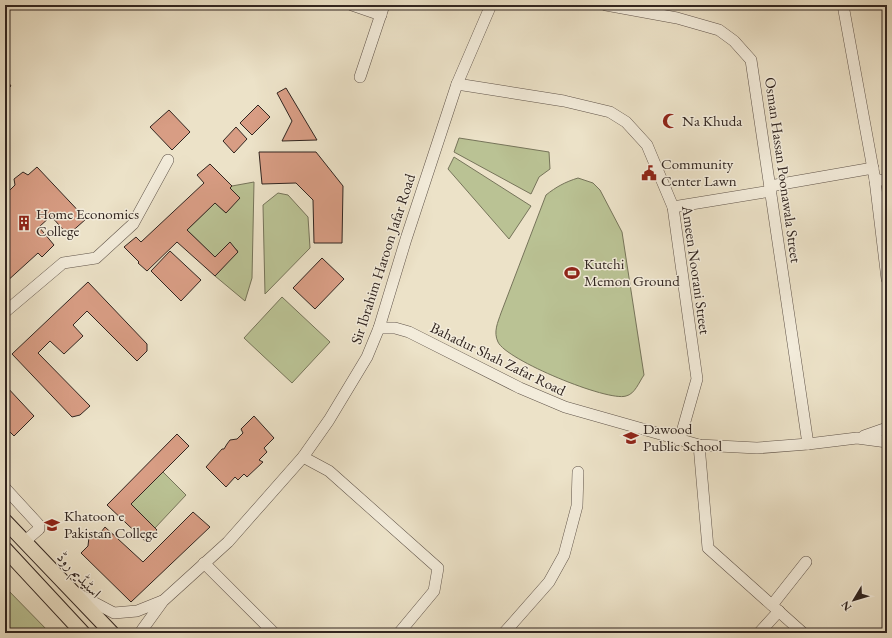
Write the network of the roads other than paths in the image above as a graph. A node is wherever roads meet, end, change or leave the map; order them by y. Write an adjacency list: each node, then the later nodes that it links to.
1 (352, 5): 6 (street)
2 (491, 5): 8 (street, Sir Ibrahim Haroon Jafar Road)
3 (606, 5): 5 (street, Osman Hassan Poonawala Street)
4 (843, 5): 10 (street)
5 (647, 9): 13 (street, Osman Hassan Poonawala Street)
6 (382, 10): 7 (street)
7 (360, 77)
8 (457, 84): 14 (street, Ameen Noorani Street); 17 (street, Sir Ibrahim Haroon Jafar Road)
9 (168, 160): 16 (street)
10 (873, 168): 11 (street); 13 (street)
11 (875, 180): 12 (street); 15 (street)
12 (887, 180)
13 (771, 188): 14 (street); 22 (street, Osman Hassan Poonawala Street)
14 (673, 207): 20 (street, Ameen Noorani Street)
15 (887, 279)
16 (5, 312)
17 (379, 328): 20 (street, Bahadur Shah Zafar Road); 24 (street, Sir Ibrahim Haroon Jafar Road)
18 (887, 428): 19 (street)
19 (857, 438): 21 (street, Bahadur Shah Zafar Road); 22 (street, Bahadur Shah Zafar Road)
20 (680, 440): 23 (street, Bahadur Shah Zafar Road)
21 (887, 442)
22 (808, 444): 23 (street, Bahadur Shah Zafar Road)
23 (699, 445): 34 (street)
24 (303, 457): 31 (street, Sir Ibrahim Haroon Jafar Road); 40 (street)
25 (578, 472): 36 (street)
26 (5, 488): 28 (street)
27 (5, 521): 28 (main road, اسٹیڈیم روڈ)
28 (24, 542): 32 (main road, اسٹیڈیم روڈ)
29 (5, 550): 35 (main road)
30 (806, 562): 34 (street)
31 (204, 563): 33 (street, Sir Ibrahim Haroon Jafar Road); 39 (street)
32 (67, 588): 33 (street); 37 (main road, اسٹیڈیم روڈ)
33 (163, 601): 38 (street)
34 (775, 608): 41 (street); 42 (street)
35 (77, 631)
36 (505, 632)
37 (112, 633)
38 (144, 633)
39 (274, 633)
40 (399, 633)
41 (759, 633)
42 (803, 633)

